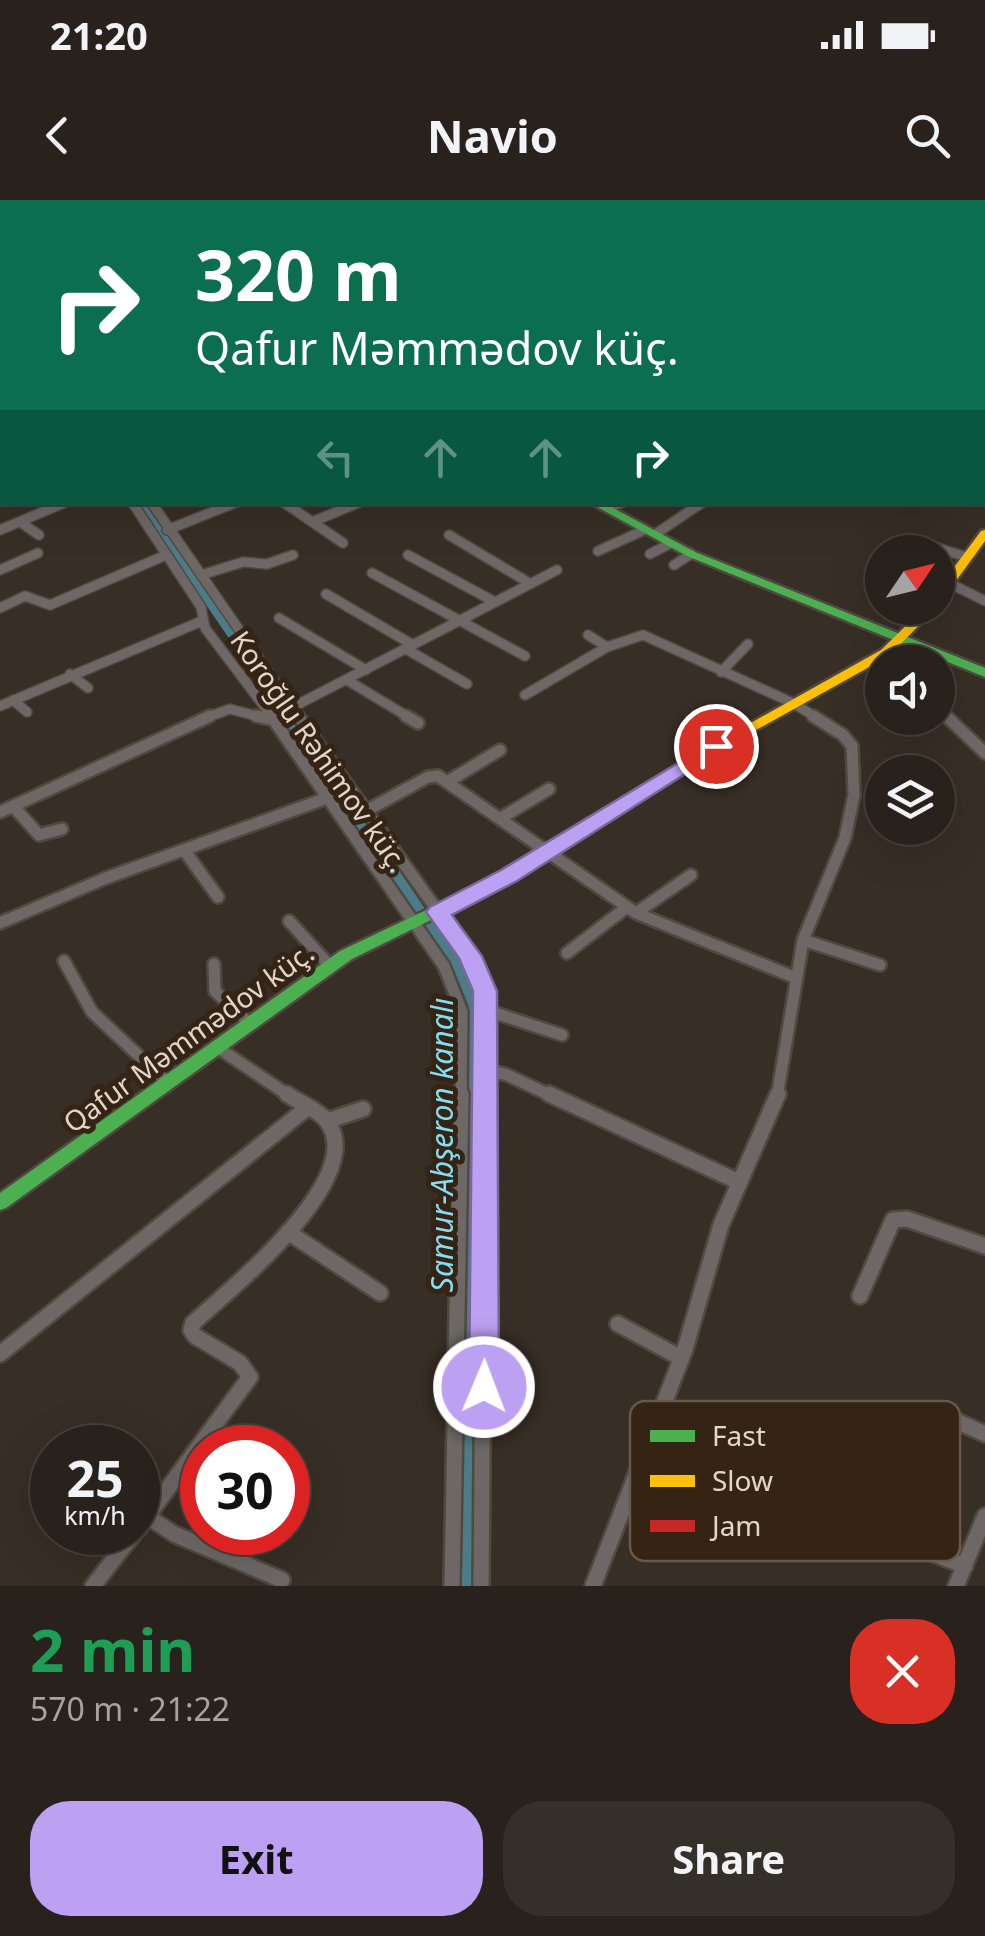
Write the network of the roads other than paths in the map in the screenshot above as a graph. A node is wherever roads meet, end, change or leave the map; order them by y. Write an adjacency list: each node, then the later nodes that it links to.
1 (59, 505): 10 (street)
2 (134, 505): 14 (street, Koroğlu Rəhimov küç.)
3 (153, 505): 12 (street, Koroğlu Rəhimov küç.)
4 (229, 505): 12 (street)
5 (287, 505): 11 (street)
6 (353, 505): 11 (street)
7 (599, 505): 18 (street)
8 (613, 505): 18 (street)
9 (698, 505): 18 (street)
10 (20, 522): 13 (street); 16 (street)
11 (312, 522): 19 (street)
12 (169, 529): 14 (street); 34 (street, Koroğlu Rəhimov küç.)
13 (0, 530)
14 (152, 533): 25 (street, Koroğlu Rəhimov küç.)
15 (985, 533): 28 (street)
16 (39, 535)
17 (449, 535): 35 (street)
18 (656, 536): 20 (street); 22 (street); 23 (street); 48 (street)
19 (343, 543)
20 (598, 550)
21 (38, 553): 30 (street)
22 (650, 554)
23 (691, 554): 29 (street); 48 (street)
24 (955, 554): 28 (street)
25 (166, 555): 39 (street); 45 (street, Koroğlu Rəhimov küç.)
26 (293, 555): 34 (street)
27 (408, 555): 41 (street)
28 (967, 557): 33 (street)
29 (674, 565)
30 (0, 570)
31 (557, 570): 41 (street)
32 (372, 573): 44 (street)
33 (955, 574)
34 (201, 575): 66 (street, Koroğlu Rəhimov küç.)
35 (526, 580)
36 (955, 586): 40 (street)
37 (0, 590): 39 (street)
38 (326, 594): 52 (street)
39 (17, 600): 42 (street)
40 (985, 601)
41 (496, 602): 44 (street)
42 (0, 608)
43 (279, 618): 55 (street)
44 (461, 620): 52 (street); 53 (street)
45 (202, 621): 58 (street); 68 (street, Koroğlu Rəhimov küç.)
46 (915, 625): 48 (street)
47 (588, 635): 51 (street)
48 (901, 641): 50 (street); 56 (street); 64 (street)
49 (748, 644): 57 (street)
50 (907, 645)
51 (607, 646): 57 (street); 62 (street)
52 (410, 647): 55 (street); 60 (street)
53 (525, 656)
54 (955, 664): 56 (street)
55 (366, 670): 59 (street)
56 (985, 670)
57 (721, 672): 64 (street)
58 (70, 674): 61 (street); 63 (street)
59 (348, 680): 66 (street); 69 (street)
60 (468, 684)
61 (88, 688)
62 (525, 695)
63 (12, 700): 65 (street); 67 (street)
64 (793, 703): 81 (street); 89 (street)
65 (0, 706)
66 (291, 708): 77 (street, Koroğlu Rəhimov küç.)
67 (27, 712)
68 (275, 720): 75 (street, Koroğlu Rəhimov küç.); 76 (street)
69 (418, 723)
70 (955, 725): 72 (street)
71 (500, 750): 73 (street)
72 (985, 754)
73 (446, 782): 77 (street); 78 (street)
74 (549, 788): 78 (street)
75 (328, 798): 80 (street); 88 (street, Koroğlu Rəhimov küç.)
76 (4, 808): 79 (street)
77 (364, 812): 85 (street, Koroğlu Rəhimov küç.)
78 (502, 818): 81 (street)
79 (62, 829)
80 (184, 850): 83 (street); 87 (street)
81 (550, 851): 84 (street); 85 (street)
82 (691, 875): 84 (street)
83 (218, 897)
84 (632, 910): 90 (street); 95 (street)
85 (438, 912): 88 (street, Qafur Məmmədov küç.); 96 (street, Koroğlu Rəhimov küç.)
86 (290, 921): 94 (street)
87 (0, 923)
88 (412, 924): 94 (street, Qafur Məmmədov küç.); 126 (street, Koroğlu Rəhimov küç.)
89 (803, 940): 93 (street); 95 (street)
90 (567, 953)
91 (64, 961): 101 (street)
92 (214, 964): 97 (street)
93 (880, 965)
94 (330, 966): 97 (street, Qafur Məmmədov küç.)
95 (794, 976): 105 (street)
96 (486, 1010): 98 (street); 100 (street, Koroğlu Rəhimov küç.)
97 (250, 1024): 99 (street, Qafur Məmmədov küç.)
98 (562, 1034)
99 (217, 1047): 101 (street, Qafur Məmmədov küç.); 102 (street)
100 (486, 1071): 105 (street); 127 (street, Koroğlu Rəhimov küç.)
101 (168, 1082): 106 (street, Qafur Məmmədov küç.)
102 (307, 1108): 104 (street); 112 (street)
103 (362, 1109): 104 (street)
104 (326, 1121): 107 (street)
105 (739, 1182): 113 (street)
106 (0, 1204)
107 (288, 1232): 109 (street); 118 (street)
108 (985, 1246): 110 (street)
109 (380, 1293)
110 (860, 1296)
111 (618, 1324): 113 (street)
112 (0, 1354)
113 (681, 1358): 114 (street)
114 (664, 1401)
115 (960, 1423): 116 (street)
116 (985, 1434)
117 (630, 1489): 128 (street)
118 (160, 1500)
119 (985, 1516): 123 (street)
120 (160, 1531): 124 (street)
121 (117, 1555): 125 (street)
122 (953, 1561): 123 (street)
123 (965, 1566): 129 (street)
124 (282, 1580)
125 (93, 1586)
126 (452, 1586)
127 (481, 1586)
128 (592, 1586)
129 (956, 1586)

